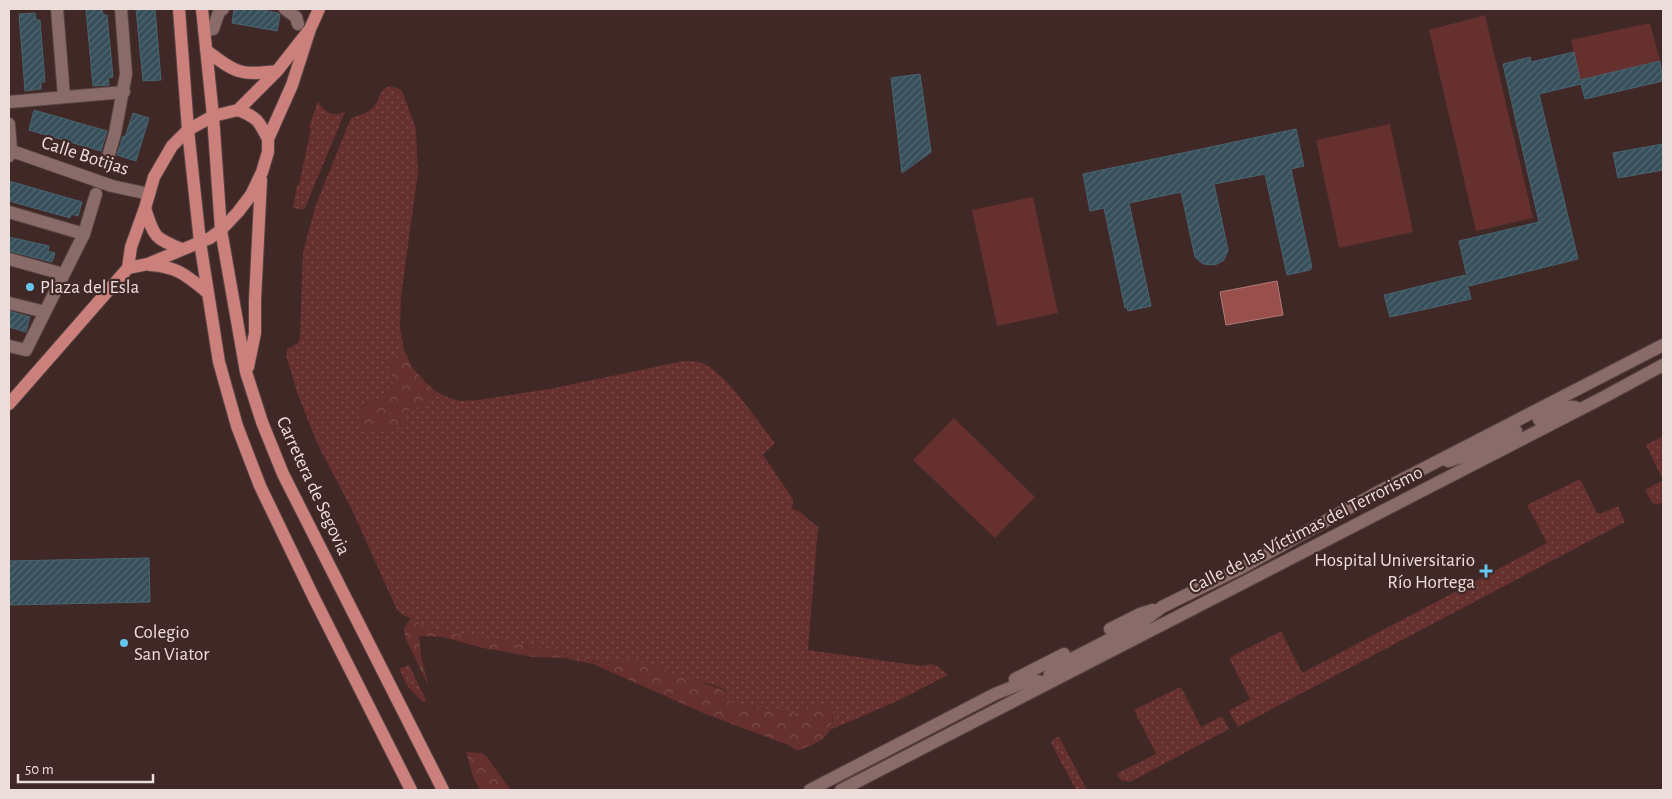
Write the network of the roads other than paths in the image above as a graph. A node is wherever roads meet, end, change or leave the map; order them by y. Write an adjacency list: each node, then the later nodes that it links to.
1 (57, 9): 14 (street)
2 (121, 9): 13 (street)
3 (179, 9): 19 (main road)
4 (202, 9): 10 (main road, Carretera de Segovia)
5 (223, 9): 10 (street)
6 (285, 9): 8 (street)
7 (319, 9): 9 (main road)
8 (298, 24)
9 (310, 29): 12 (main road); 20 (main road)
10 (204, 30): 11 (main road, Carretera de Segovia)
11 (206, 50): 12 (main road); 17 (main road, Carretera de Segovia)
12 (278, 71): 16 (main road)
13 (124, 92): 14 (street); 22 (street)
14 (64, 97): 15 (street)
15 (9, 102)
16 (238, 110): 17 (main road); 20 (main road)
17 (213, 116): 19 (main road); 28 (main road, Carretera de Segovia)
18 (9, 124): 21 (street)
19 (188, 130): 25 (main road); 30 (main road)
20 (268, 139): 23 (main road)
21 (9, 152): 25 (street, Calle Botijas)
22 (107, 161)
23 (262, 172): 28 (main road); 43 (main road)
24 (96, 194): 29 (street)
25 (149, 194): 26 (main road)
26 (145, 208): 31 (main road); 34 (main road)
27 (9, 212): 29 (street)
28 (221, 230): 30 (main road); 43 (main road, Carretera de Segovia)
29 (84, 234): 35 (street)
30 (200, 242): 31 (main road); 36 (main road)
31 (182, 249): 33 (main road)
32 (9, 259): 35 (street)
33 (148, 264): 34 (main road); 36 (main road)
34 (128, 268): 45 (main road)
35 (63, 274): 38 (street)
36 (207, 292): 51 (main road)
37 (9, 303): 38 (street)
38 (44, 312): 40 (street)
39 (1663, 345): 47 (street, Calle de las Víctimas del Terrorismo)
40 (9, 346)
41 (1663, 356): 44 (street, Calle de las Víctimas del Terrorismo)
42 (1663, 364): 44 (street, Calle de las Víctimas del Terrorismo)
43 (246, 372): 52 (main road, Carretera de Segovia)
44 (1644, 375): 46 (street, Calle de las Víctimas del Terrorismo)
45 (10, 400)
46 (1580, 409): 47 (street, Calle de las Víctimas del Terrorismo); 49 (street, Calle de las Víctimas del Terrorismo)
47 (1439, 460): 48 (street, Calle de las Víctimas del Terrorismo)
48 (1162, 607): 49 (street, Calle de las Víctimas del Terrorismo); 50 (street, Calle de las Víctimas del Terrorismo)
49 (1048, 683): 50 (street, Calle de las Víctimas del Terrorismo); 54 (street, Calle de las Víctimas del Terrorismo)
50 (995, 694): 53 (street, Calle de las Víctimas del Terrorismo)
51 (411, 790)
52 (443, 790)
53 (810, 790)
54 (841, 790)

